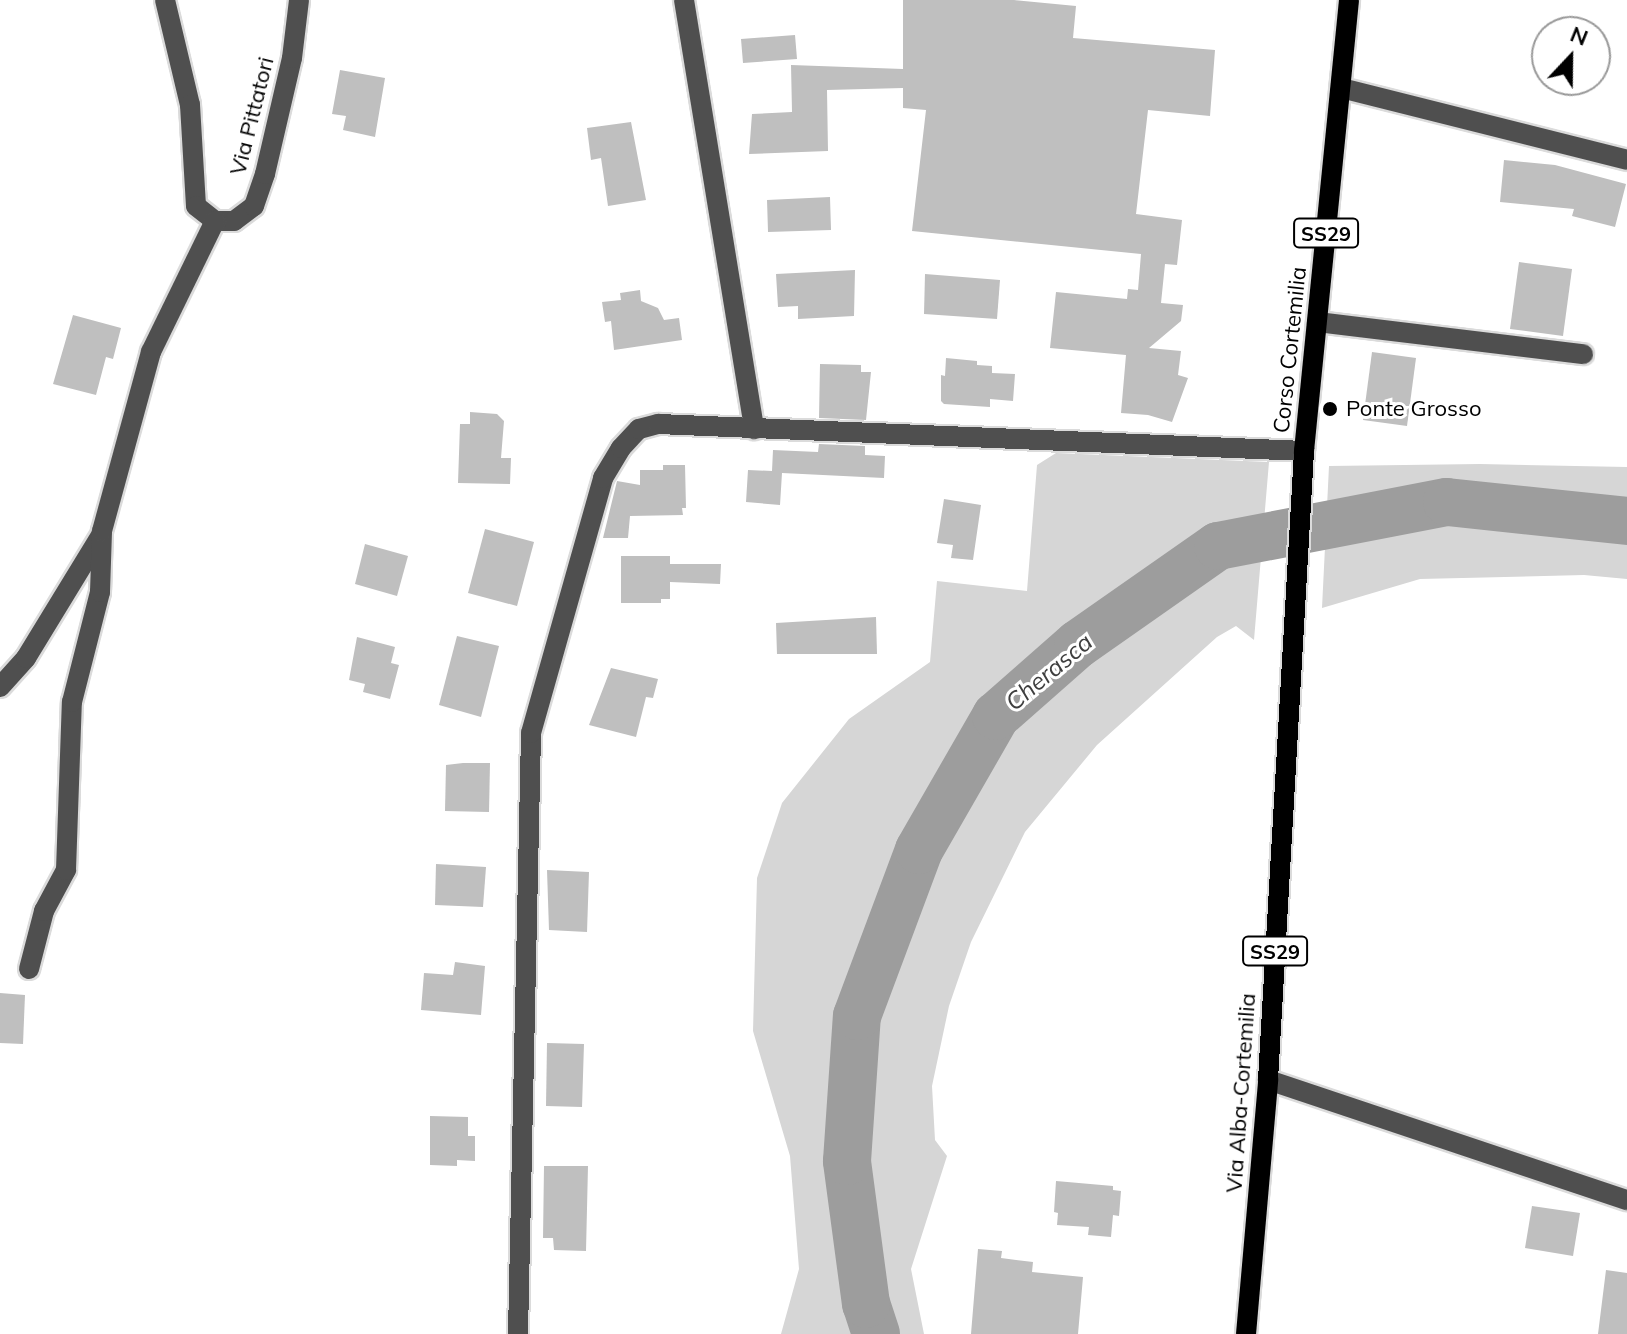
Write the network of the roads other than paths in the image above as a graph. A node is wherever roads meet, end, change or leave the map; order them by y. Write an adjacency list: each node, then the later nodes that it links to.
1 (165, 0): 7 (street, Via Pittatori)
2 (299, 0): 7 (street, Via Pittatori)
3 (684, 0): 10 (street)
4 (1349, 0): 5 (main road, Corso Cortemilia / SS29)
5 (1341, 88): 6 (street); 8 (main road, Corso Cortemilia / SS29)
6 (1627, 160)
7 (215, 221): 12 (street)
8 (1317, 322): 9 (street); 11 (main road, Corso Cortemilia / SS29)
9 (1583, 354)
10 (754, 429): 11 (street); 17 (street)
11 (1304, 458): 15 (main road, Via Alba-Cortemilia / SS29)
12 (102, 533): 13 (street); 14 (street)
13 (0, 687)
14 (29, 969)
15 (1268, 1080): 16 (street); 18 (main road, Via Alba-Cortemilia / SS29)
16 (1627, 1200)
17 (518, 1334)
18 (1246, 1334)

